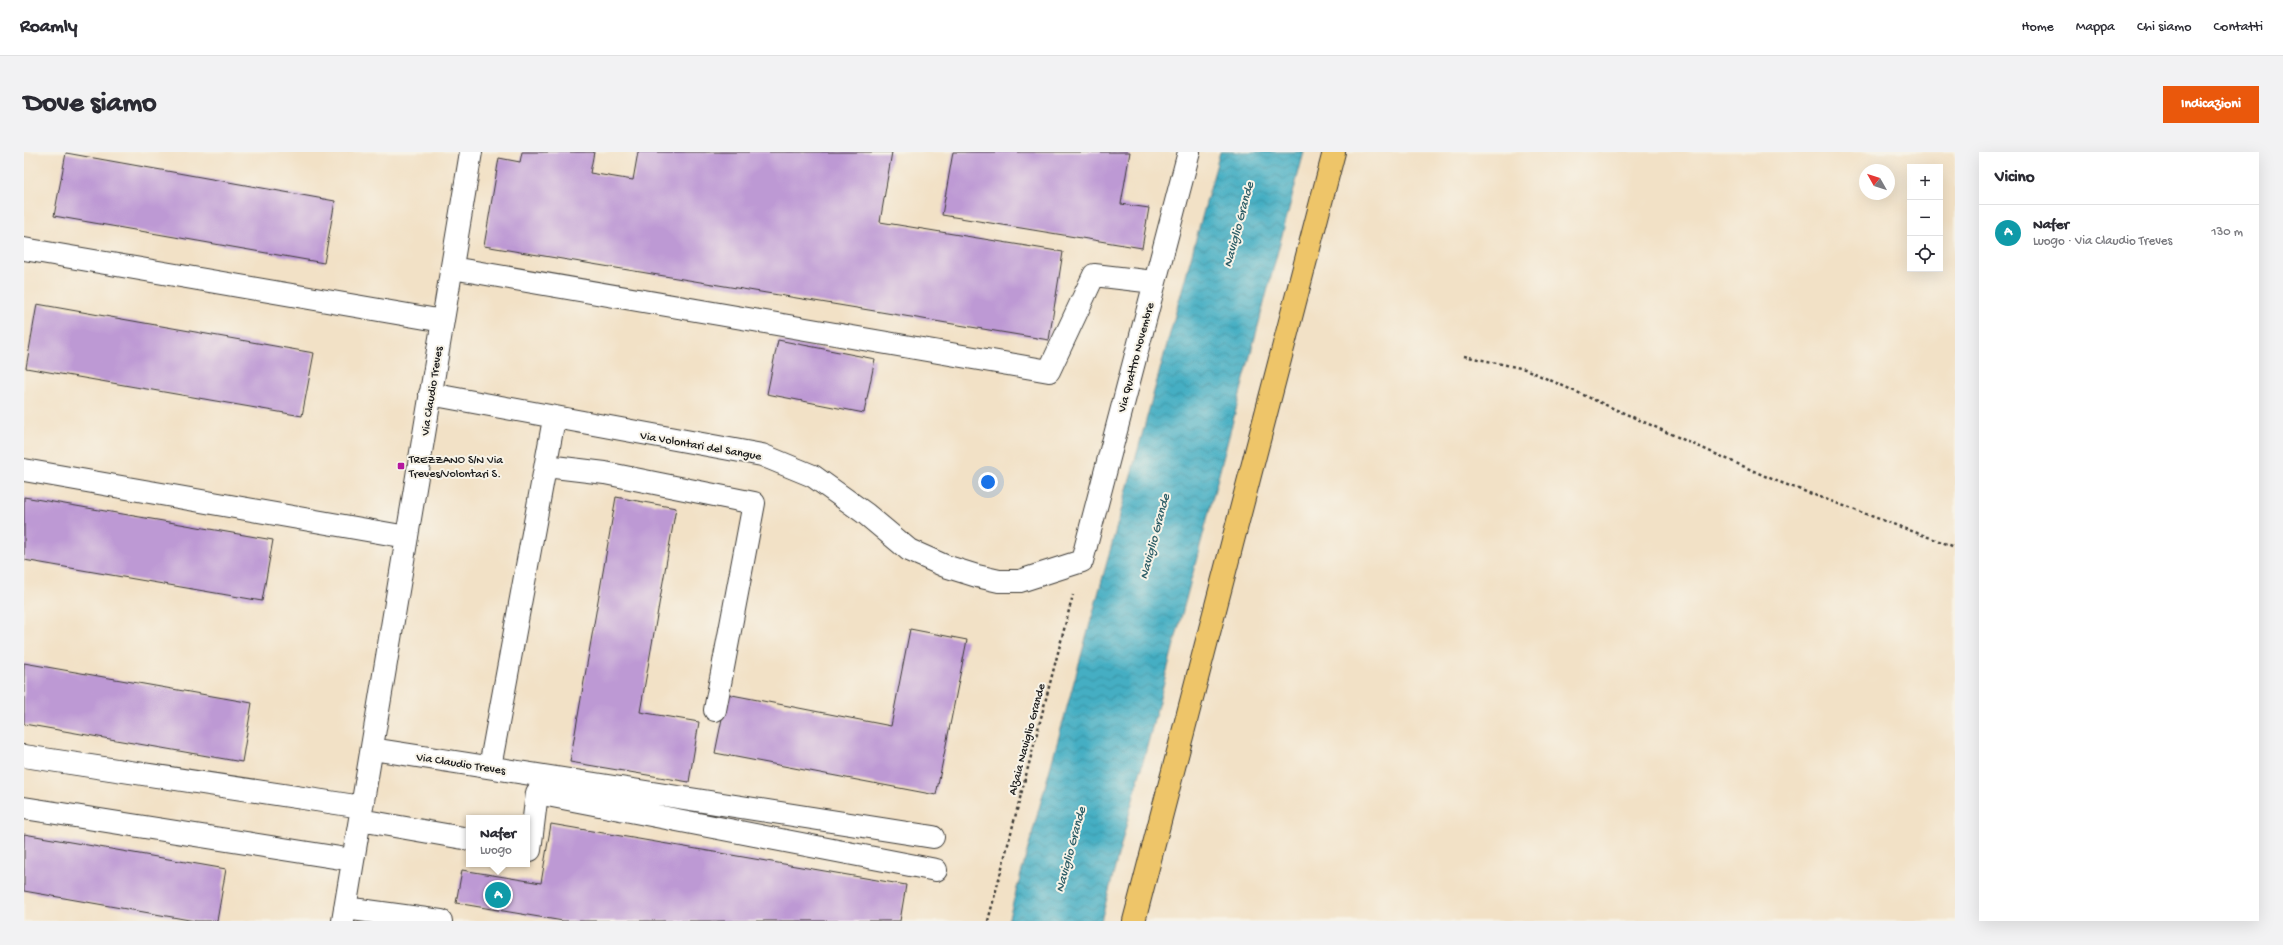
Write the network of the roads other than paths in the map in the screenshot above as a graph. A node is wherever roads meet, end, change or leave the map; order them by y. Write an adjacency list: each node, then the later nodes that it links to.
1 (471, 152): 5 (street, Via Claudio Treves)
2 (1189, 152): 6 (street, Via Quattro Novembre)
3 (1334, 152): 27 (main road)
4 (24, 249): 7 (street)
5 (452, 268): 6 (street); 7 (street, Via Claudio Treves)
6 (1154, 282): 13 (street, Via Quattro Novembre)
7 (443, 321): 8 (street, Via Claudio Treves)
8 (430, 394): 9 (street, Via Volontari del Sangue); 12 (street, Via Claudio Treves)
9 (554, 418): 10 (street); 13 (street, Via Volontari del Sangue)
10 (546, 466): 14 (street); 17 (street)
11 (24, 470): 12 (street)
12 (407, 537): 15 (street, Via Claudio Treves)
13 (1082, 561)
14 (715, 710)
15 (372, 749): 17 (street, Via Claudio Treves); 19 (street, Via Claudio Treves)
16 (24, 756): 19 (street)
17 (490, 767): 21 (street, Via Claudio Treves)
18 (24, 808): 23 (street)
19 (361, 814): 20 (street); 23 (street, Via Claudio Treves)
20 (466, 837)
21 (933, 837)
22 (530, 850): 24 (street)
23 (353, 860): 25 (street, Via Claudio Treves)
24 (936, 870)
25 (344, 914): 26 (street)
26 (441, 921)
27 (1134, 921)

